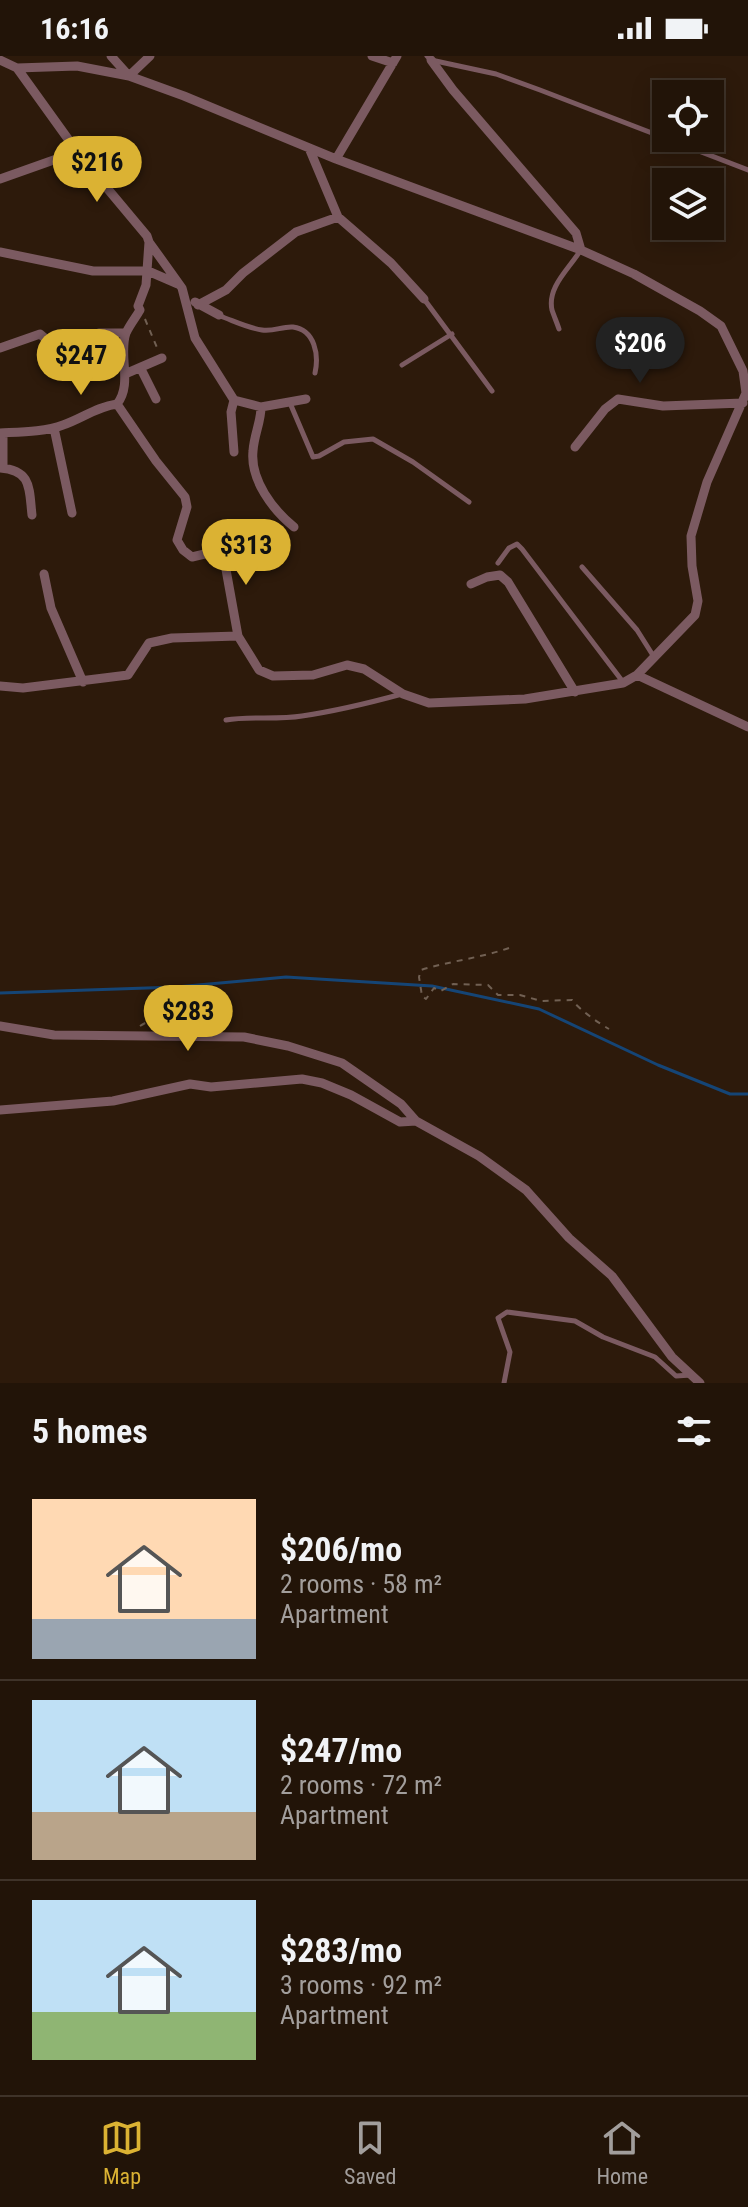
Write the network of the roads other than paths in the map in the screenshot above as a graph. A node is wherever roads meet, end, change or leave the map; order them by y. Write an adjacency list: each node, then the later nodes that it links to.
1 (111, 56): 8 (street)
2 (150, 56): 8 (street)
3 (372, 56): 5 (street)
4 (429, 58): 12 (lane); 16 (street)
5 (395, 59): 11 (street)
6 (0, 60): 7 (street)
7 (17, 68): 8 (street); 10 (street)
8 (129, 76): 9 (street)
9 (309, 148): 11 (street); 14 (street)
10 (79, 151): 13 (street); 15 (street)
11 (336, 159): 16 (street)
12 (748, 170)
13 (0, 179)
14 (338, 217): 21 (street); 22 (street)
15 (149, 242): 18 (street); 19 (street)
16 (581, 250): 24 (lane); 38 (street)
17 (0, 252): 18 (street)
18 (148, 271): 19 (street); 25 (street)
19 (178, 284): 20 (street)
20 (184, 297): 22 (street); 36 (street)
21 (424, 299): 26 (lane)
22 (198, 305): 23 (street)
23 (219, 315): 31 (lane)
24 (559, 329)
25 (126, 333): 27 (street); 32 (street)
26 (452, 334): 29 (lane); 33 (lane)
27 (0, 348)
28 (162, 358): 30 (street)
29 (402, 365)
30 (141, 369): 32 (street); 34 (street)
31 (315, 373)
32 (125, 374): 39 (street)
33 (492, 391)
34 (156, 399)
35 (306, 399): 37 (street)
36 (234, 400): 40 (street); 44 (street)
37 (290, 403): 40 (street); 46 (lane)
38 (743, 403): 43 (street); 57 (street)
39 (117, 404): 41 (street); 51 (street)
40 (261, 407): 49 (street)
41 (54, 428): 42 (street); 47 (street)
42 (2, 433): 45 (street)
43 (575, 447)
44 (234, 452)
45 (2, 468): 48 (street)
46 (469, 502)
47 (72, 513)
48 (32, 515)
49 (294, 527)
50 (270, 545): 51 (street)
51 (217, 557): 56 (street)
52 (498, 563): 60 (lane)
53 (582, 567): 57 (lane)
54 (44, 574): 59 (street)
55 (471, 584): 62 (street)
56 (238, 636): 59 (street); 63 (street)
57 (654, 658): 58 (street)
58 (637, 675): 60 (street); 65 (street)
59 (83, 682): 61 (street)
60 (623, 683): 62 (street)
61 (0, 686)
62 (575, 692): 63 (street)
63 (403, 694): 64 (lane)
64 (226, 720)
65 (748, 727)
66 (0, 1026): 68 (street)
67 (0, 1110): 68 (street)
68 (416, 1121): 69 (street)
69 (692, 1374): 70 (lane); 71 (street)
70 (504, 1383)
71 (700, 1383)

